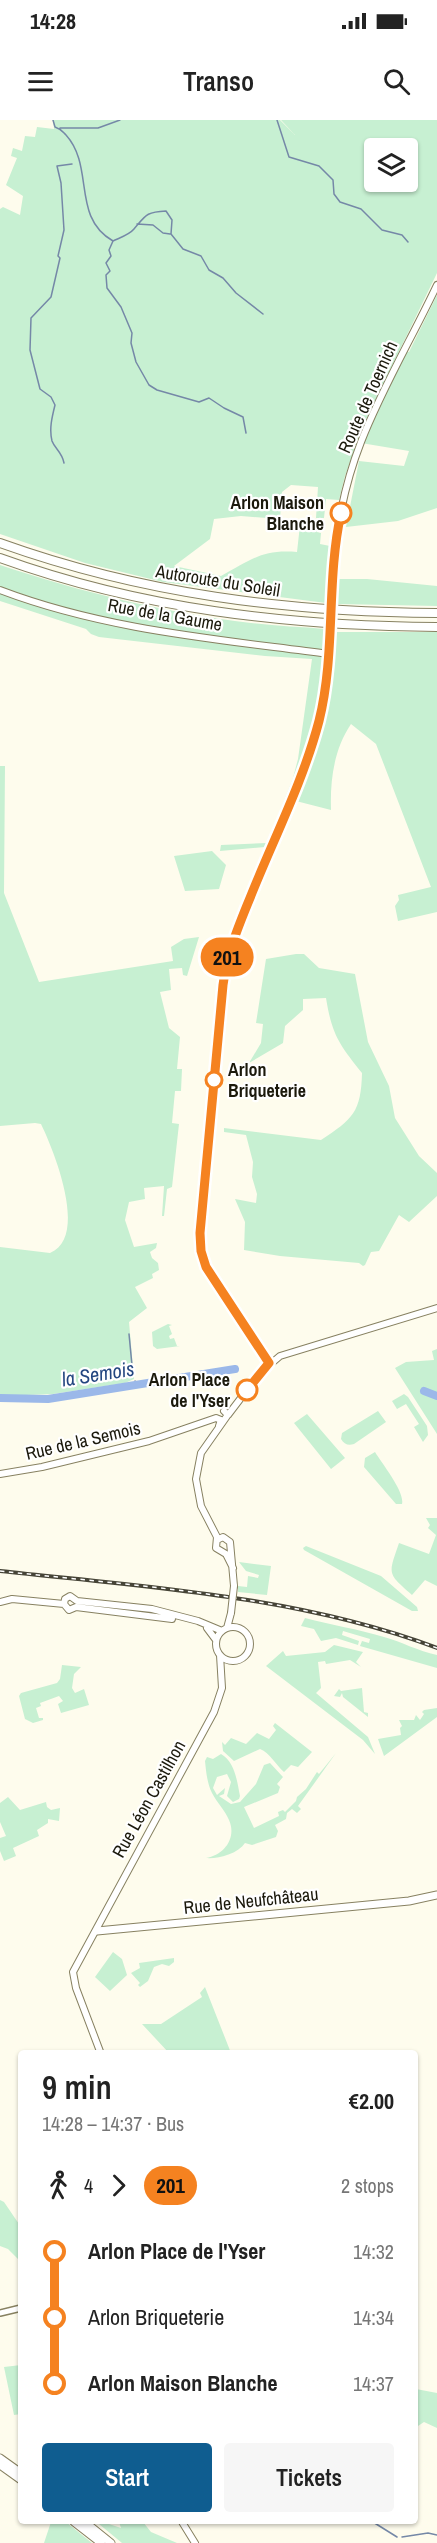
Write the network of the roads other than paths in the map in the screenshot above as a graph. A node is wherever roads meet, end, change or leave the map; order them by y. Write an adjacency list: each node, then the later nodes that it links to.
1 (437, 285): 7 (main road, Route de Toernich, bridge)
2 (0, 543): 5 (highway, Autoroute du Soleil)
3 (0, 558): 6 (highway, Autoroute du Soleil)
4 (0, 590): 7 (main road, Rue de la Gaume)
5 (437, 613)
6 (437, 627)
7 (328, 654): 9 (main road)
8 (437, 1308): 9 (main road)
9 (269, 1363): 10 (main road, Rue de la Semois)
10 (226, 1414): 11 (main road); 12 (main road, Rue de la Semois); 13 (main road, Rue de la Semois)
11 (219, 1426): 12 (main road, Rue de la Semois); 15 (main road)
12 (183, 1430): 13 (main road, Rue de la Semois)
13 (172, 1433): 14 (main road, Rue de la Semois)
14 (0, 1474)
15 (220, 1539): 16 (main road); 17 (main road)
16 (230, 1547): 17 (main road); 18 (main road)
17 (223, 1552): 18 (main road)
18 (233, 1568): 21 (main road, bridge)
19 (0, 1602): 20 (main road)
20 (65, 1606): 23 (main road); 24 (main road)
21 (231, 1613): 22 (main road); 23 (main road)
22 (239, 1628): 23 (main road); 26 (main road)
23 (224, 1629): 24 (main road)
24 (216, 1640): 25 (main road)
25 (220, 1655): 26 (main road); 27 (main road, Rue Léon Castilhon)
26 (235, 1661): 27 (main road, Rue Léon Castilhon)
27 (223, 1680): 29 (main road, Rue Léon Castilhon)
28 (437, 1897): 29 (main road, Rue de Neufchâteau)
29 (97, 1931): 30 (main road, Rue Léon Castilhon)
30 (100, 2050)
31 (18, 2309): 32 (street)
32 (0, 2313)
33 (0, 2458): 35 (main road)
34 (0, 2465): 36 (main road)
35 (18, 2471)
36 (18, 2478)
37 (76, 2524): 40 (main road)
38 (88, 2524): 41 (main road)
39 (183, 2524): 42 (main road)
40 (100, 2543)
41 (111, 2543)
42 (195, 2543)

